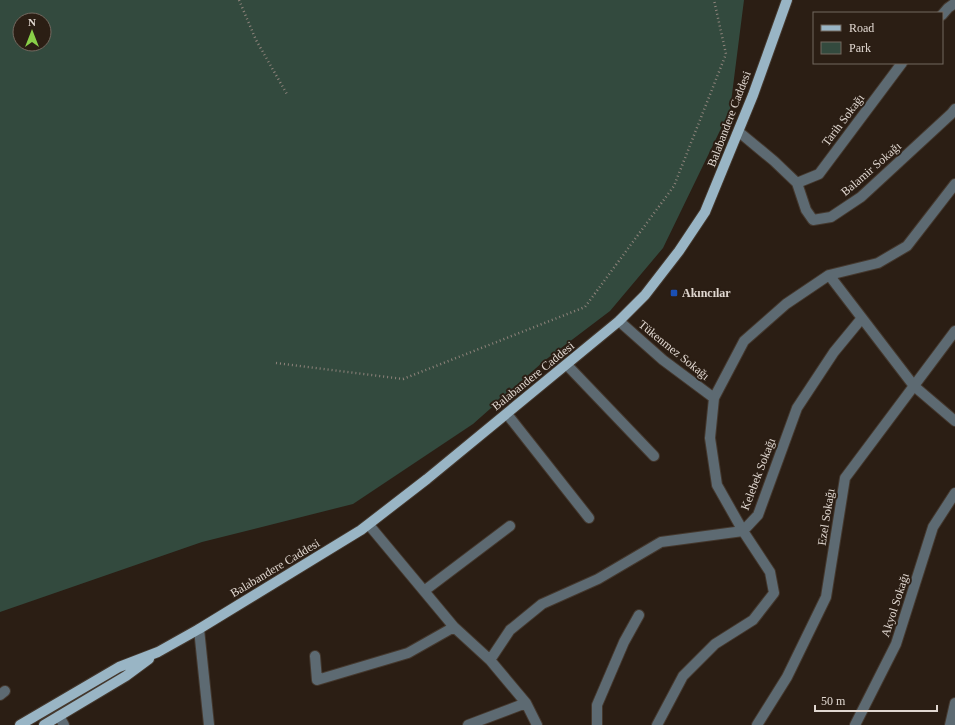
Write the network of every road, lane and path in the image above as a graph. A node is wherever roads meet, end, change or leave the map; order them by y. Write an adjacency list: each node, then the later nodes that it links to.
1 (239, 0): 7 (path)
2 (714, 0): 16 (path)
3 (786, 0): 9 (main road, Balabandere Caddesi)
4 (955, 3): 5 (street)
5 (943, 13)
6 (901, 64): 10 (street, Tarih Sokağı)
7 (288, 96)
8 (955, 109): 10 (street, Balamir Sokağı)
9 (739, 132): 10 (street, Balamir Sokağı); 14 (main road, Balabandere Caddesi)
10 (797, 183)
11 (954, 188): 12 (street)
12 (829, 275): 13 (street); 19 (street)
13 (862, 318): 18 (street); 27 (street, Kelebek Sokağı)
14 (620, 321): 17 (main road, Balabandere Caddesi); 19 (street, Tükenmez Sokağı)
15 (955, 331): 18 (street, Ezel Sokağı)
16 (276, 363)
17 (567, 365): 20 (main road, Balabandere Caddesi); 22 (street)
18 (914, 386): 21 (street); 45 (street, Ezel Sokağı)
19 (714, 398): 27 (street)
20 (507, 414): 24 (street); 25 (main road, Balabandere Caddesi)
21 (955, 421)
22 (654, 456)
23 (955, 493): 46 (street, Akyol Sokağı)
24 (590, 518)
25 (369, 525): 28 (street); 31 (main road, Balabandere Caddesi)
26 (510, 526): 28 (street)
27 (743, 530): 34 (street); 44 (street)
28 (424, 591): 30 (street)
29 (639, 615): 43 (street)
30 (454, 627): 33 (street); 34 (street)
31 (199, 629): 32 (main road, Balabandere Caddesi); 40 (street)
32 (158, 652): 37 (main road); 38 (main road)
33 (315, 656)
34 (490, 660): 35 (street)
35 (526, 703): 41 (street); 42 (street)
36 (955, 703): 47 (street)
37 (62, 721): 39 (main road)
38 (20, 725)
39 (44, 725)
40 (209, 725)
41 (468, 725)
42 (537, 725)
43 (597, 725)
44 (657, 725)
45 (757, 725)
46 (855, 725)
47 (950, 725)

